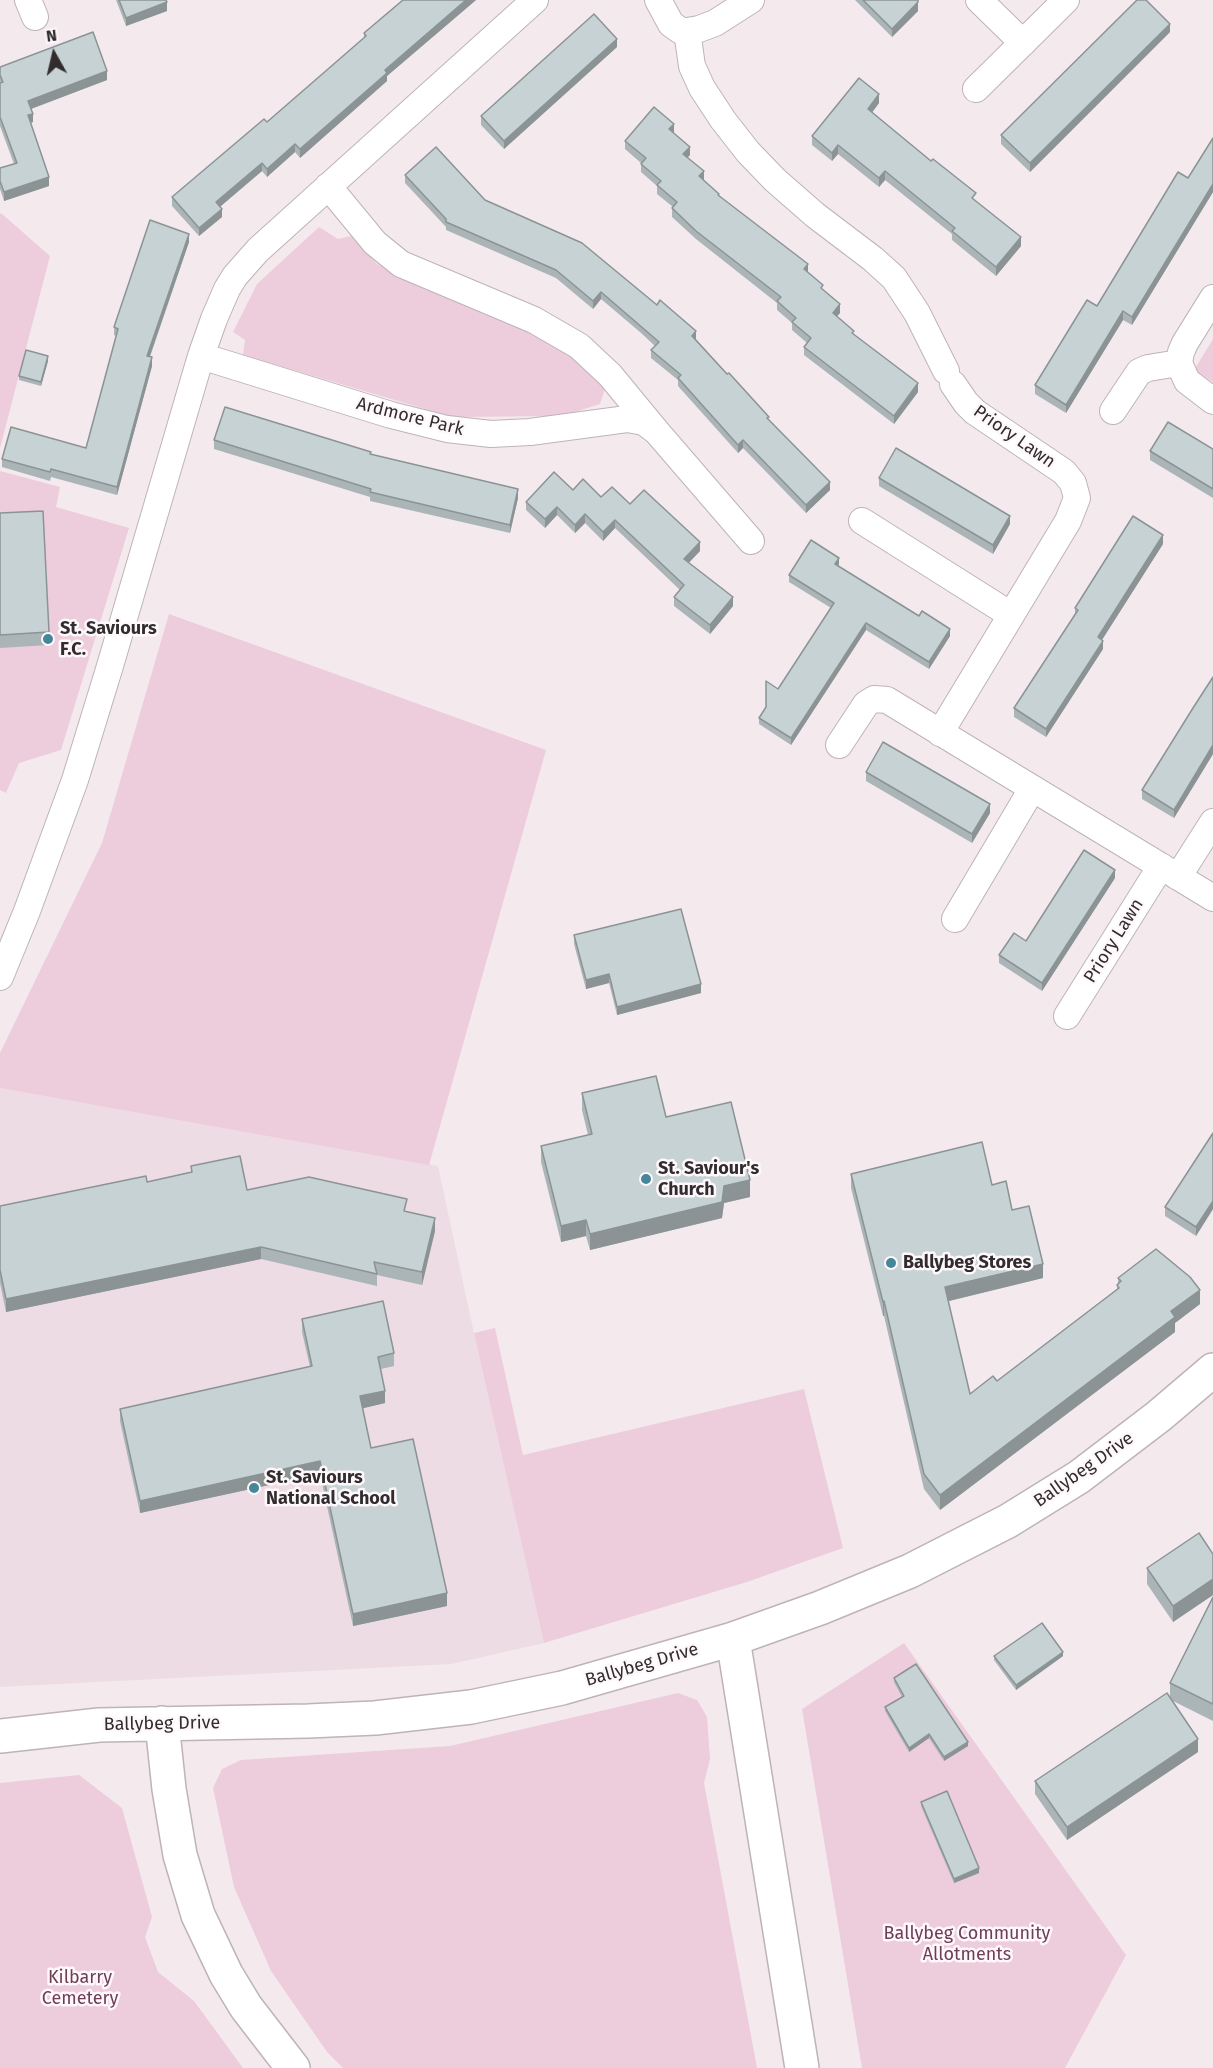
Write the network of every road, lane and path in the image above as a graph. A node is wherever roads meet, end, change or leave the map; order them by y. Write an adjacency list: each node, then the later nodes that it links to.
1 (535, 0): 9 (street)
2 (658, 0): 6 (street)
3 (751, 0): 6 (street)
4 (980, 0): 7 (street)
5 (1066, 0): 7 (street)
6 (687, 31): 18 (street, Priory Lawn)
7 (1023, 43): 8 (street)
8 (976, 89)
9 (328, 186): 11 (street); 15 (street, Ardmore Park)
10 (1213, 298): 12 (street)
11 (201, 356): 15 (street, Ardmore Park); 26 (street)
12 (1179, 363): 13 (street); 14 (street)
13 (1213, 401)
14 (1113, 411)
15 (657, 432): 17 (street, Ardmore Park)
16 (862, 522): 18 (street)
17 (751, 542)
18 (1011, 615): 19 (street, Priory Lawn)
19 (940, 733): 20 (street); 21 (street)
20 (838, 745)
21 (1032, 789): 23 (street); 25 (street)
22 (1213, 822): 23 (street, Priory Lawn)
23 (1169, 871): 24 (street); 27 (street, Priory Lawn)
24 (1213, 898)
25 (955, 919)
26 (0, 976)
27 (1067, 1016)
28 (1213, 1370): 29 (street, Ballybeg Drive)
29 (733, 1639): 30 (street, Ballybeg Drive); 33 (street)
30 (162, 1723): 31 (street, Ballybeg Drive); 32 (street)
31 (0, 1736)
32 (293, 2068)
33 (802, 2068)

